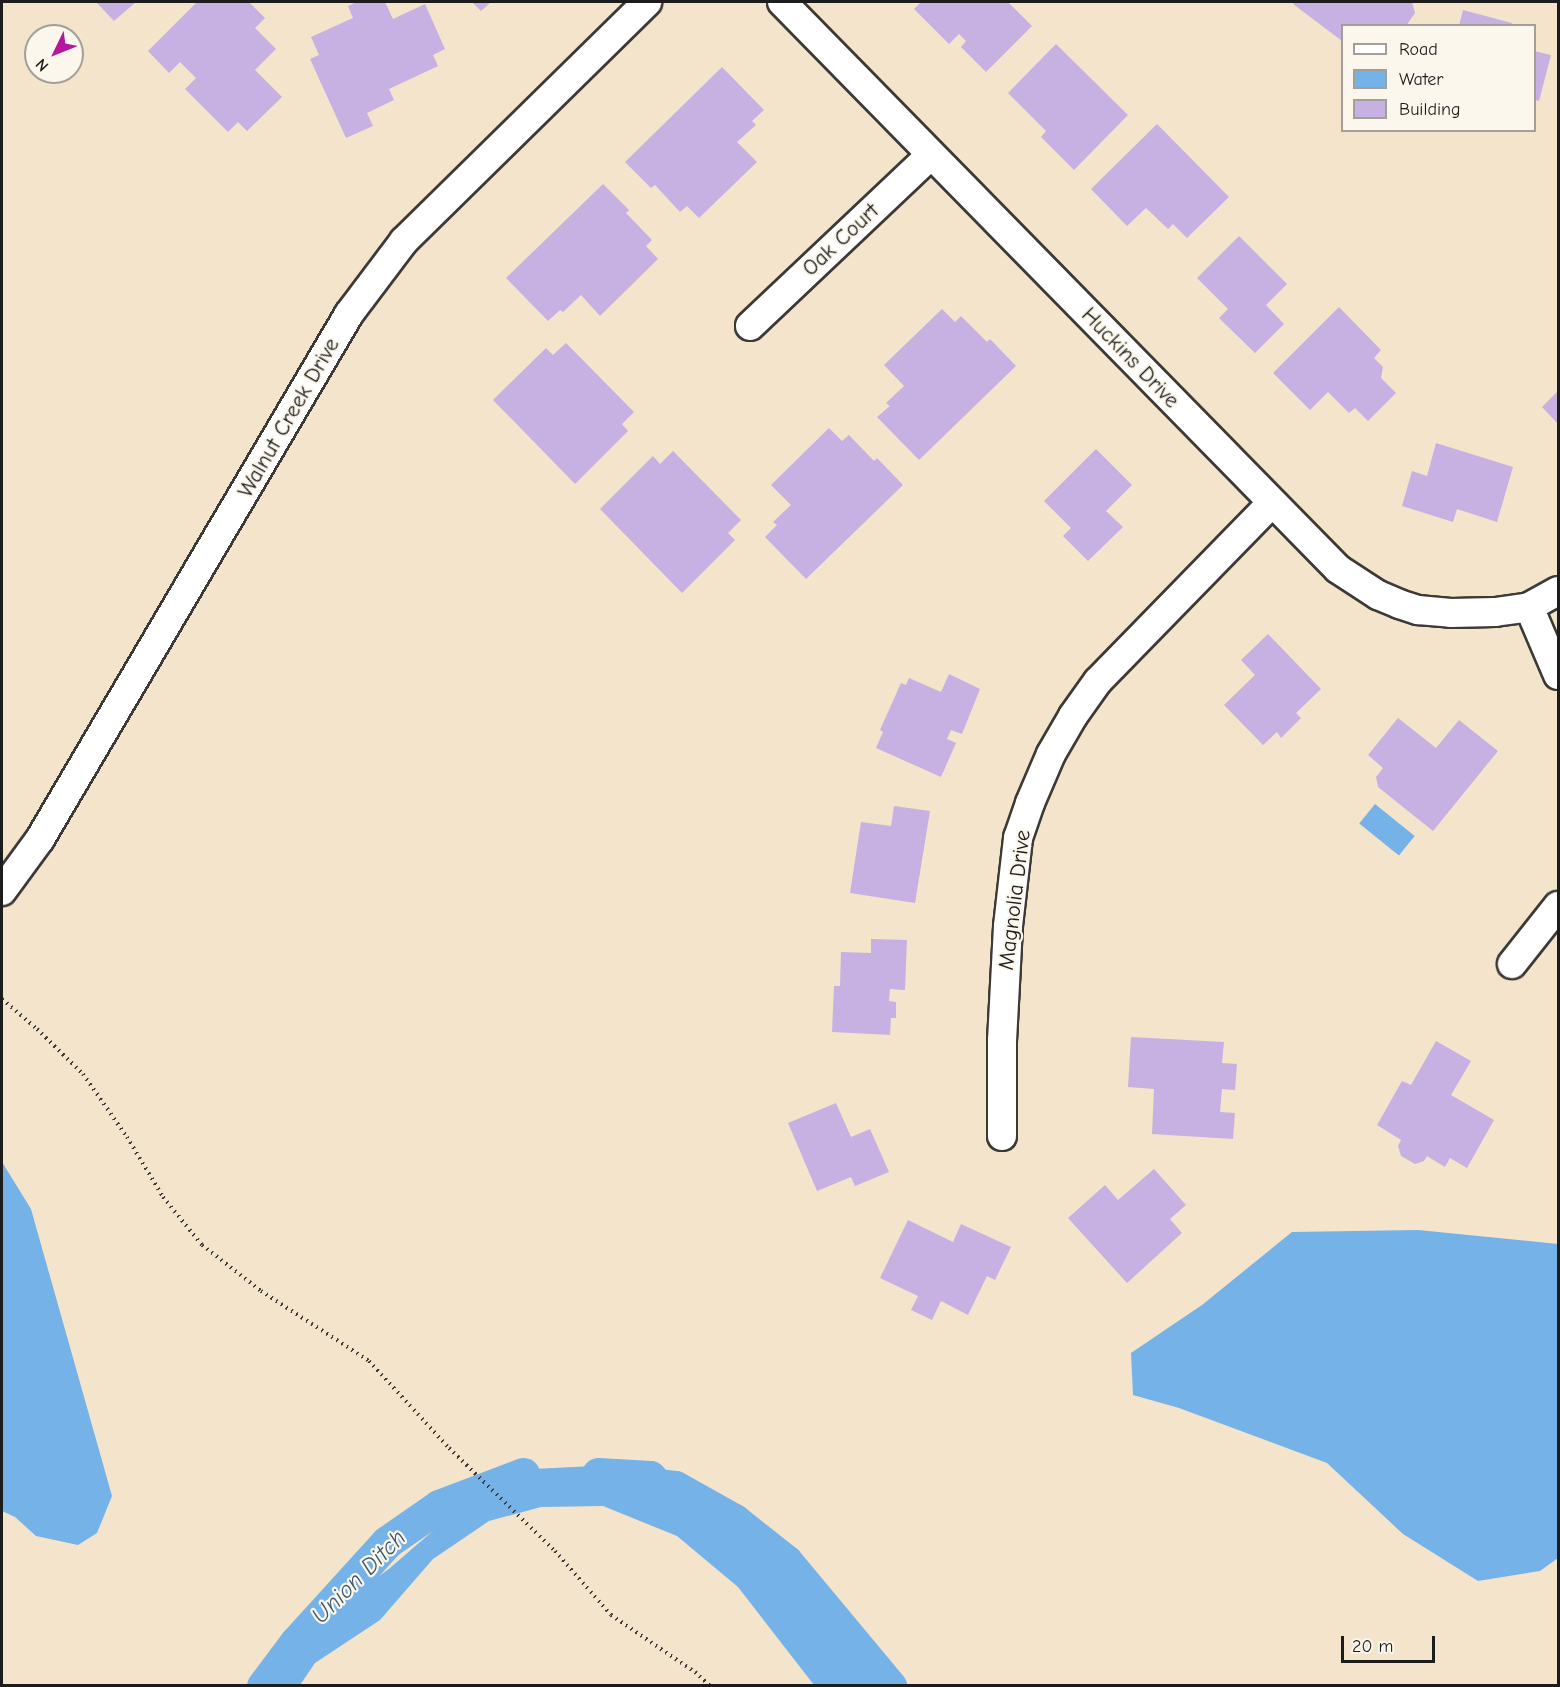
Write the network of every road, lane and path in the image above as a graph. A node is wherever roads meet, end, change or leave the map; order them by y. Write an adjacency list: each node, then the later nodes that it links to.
1 (647, 2): 9 (street, Walnut Creek Drive)
2 (782, 2): 3 (street, Huckins Drive)
3 (931, 154): 4 (street, Oak Court); 5 (street, Huckins Drive)
4 (750, 326)
5 (1272, 503): 7 (street, Huckins Drive); 13 (street, Magnolia Drive)
6 (1558, 591): 7 (street, Huckins Drive)
7 (1528, 607): 8 (street)
8 (1558, 675)
9 (2, 891)
10 (1558, 906): 11 (street)
11 (1512, 964)
12 (2, 999): 14 (path)
13 (1002, 1136)
14 (710, 1686)

